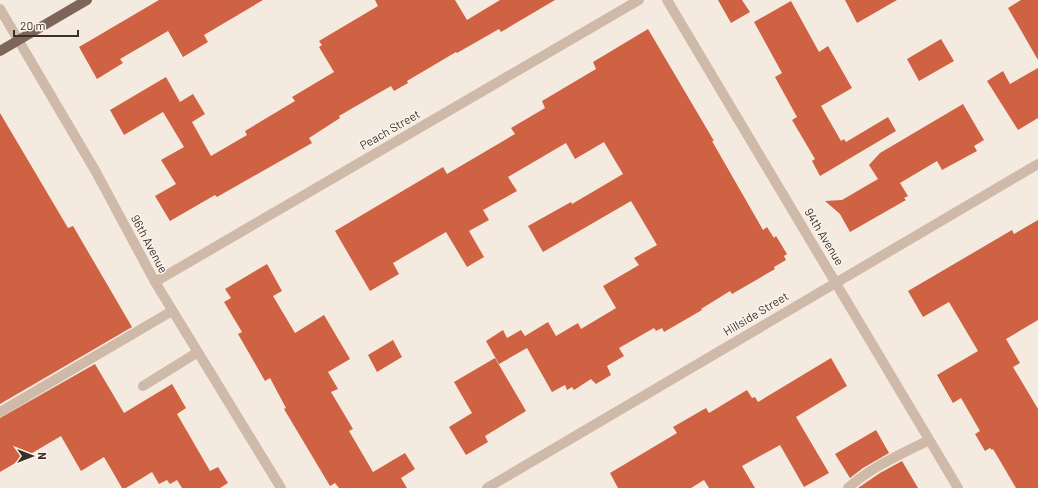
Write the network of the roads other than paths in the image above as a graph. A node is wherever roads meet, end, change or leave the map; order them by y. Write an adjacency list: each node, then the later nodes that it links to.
1 (87, 0): 5 (main road)
2 (639, 0): 8 (street, Peach Street)
3 (667, 0): 9 (street, 94th Avenue)
4 (0, 9): 5 (street, 96th Avenue)
5 (19, 40): 6 (main road); 8 (street, 96th Avenue)
6 (0, 52)
7 (1038, 164): 9 (street, Hillside Street)
8 (155, 282): 10 (street, 96th Avenue)
9 (836, 282): 14 (street, 94th Avenue); 16 (street, Hillside Street)
10 (172, 311): 11 (street, 96th Avenue); 13 (street)
11 (198, 352): 12 (street); 15 (street, 96th Avenue)
12 (143, 386)
13 (0, 412)
14 (929, 440): 17 (street); 18 (street, 94th Avenue)
15 (281, 488)
16 (487, 488)
17 (848, 488)
18 (958, 488)

